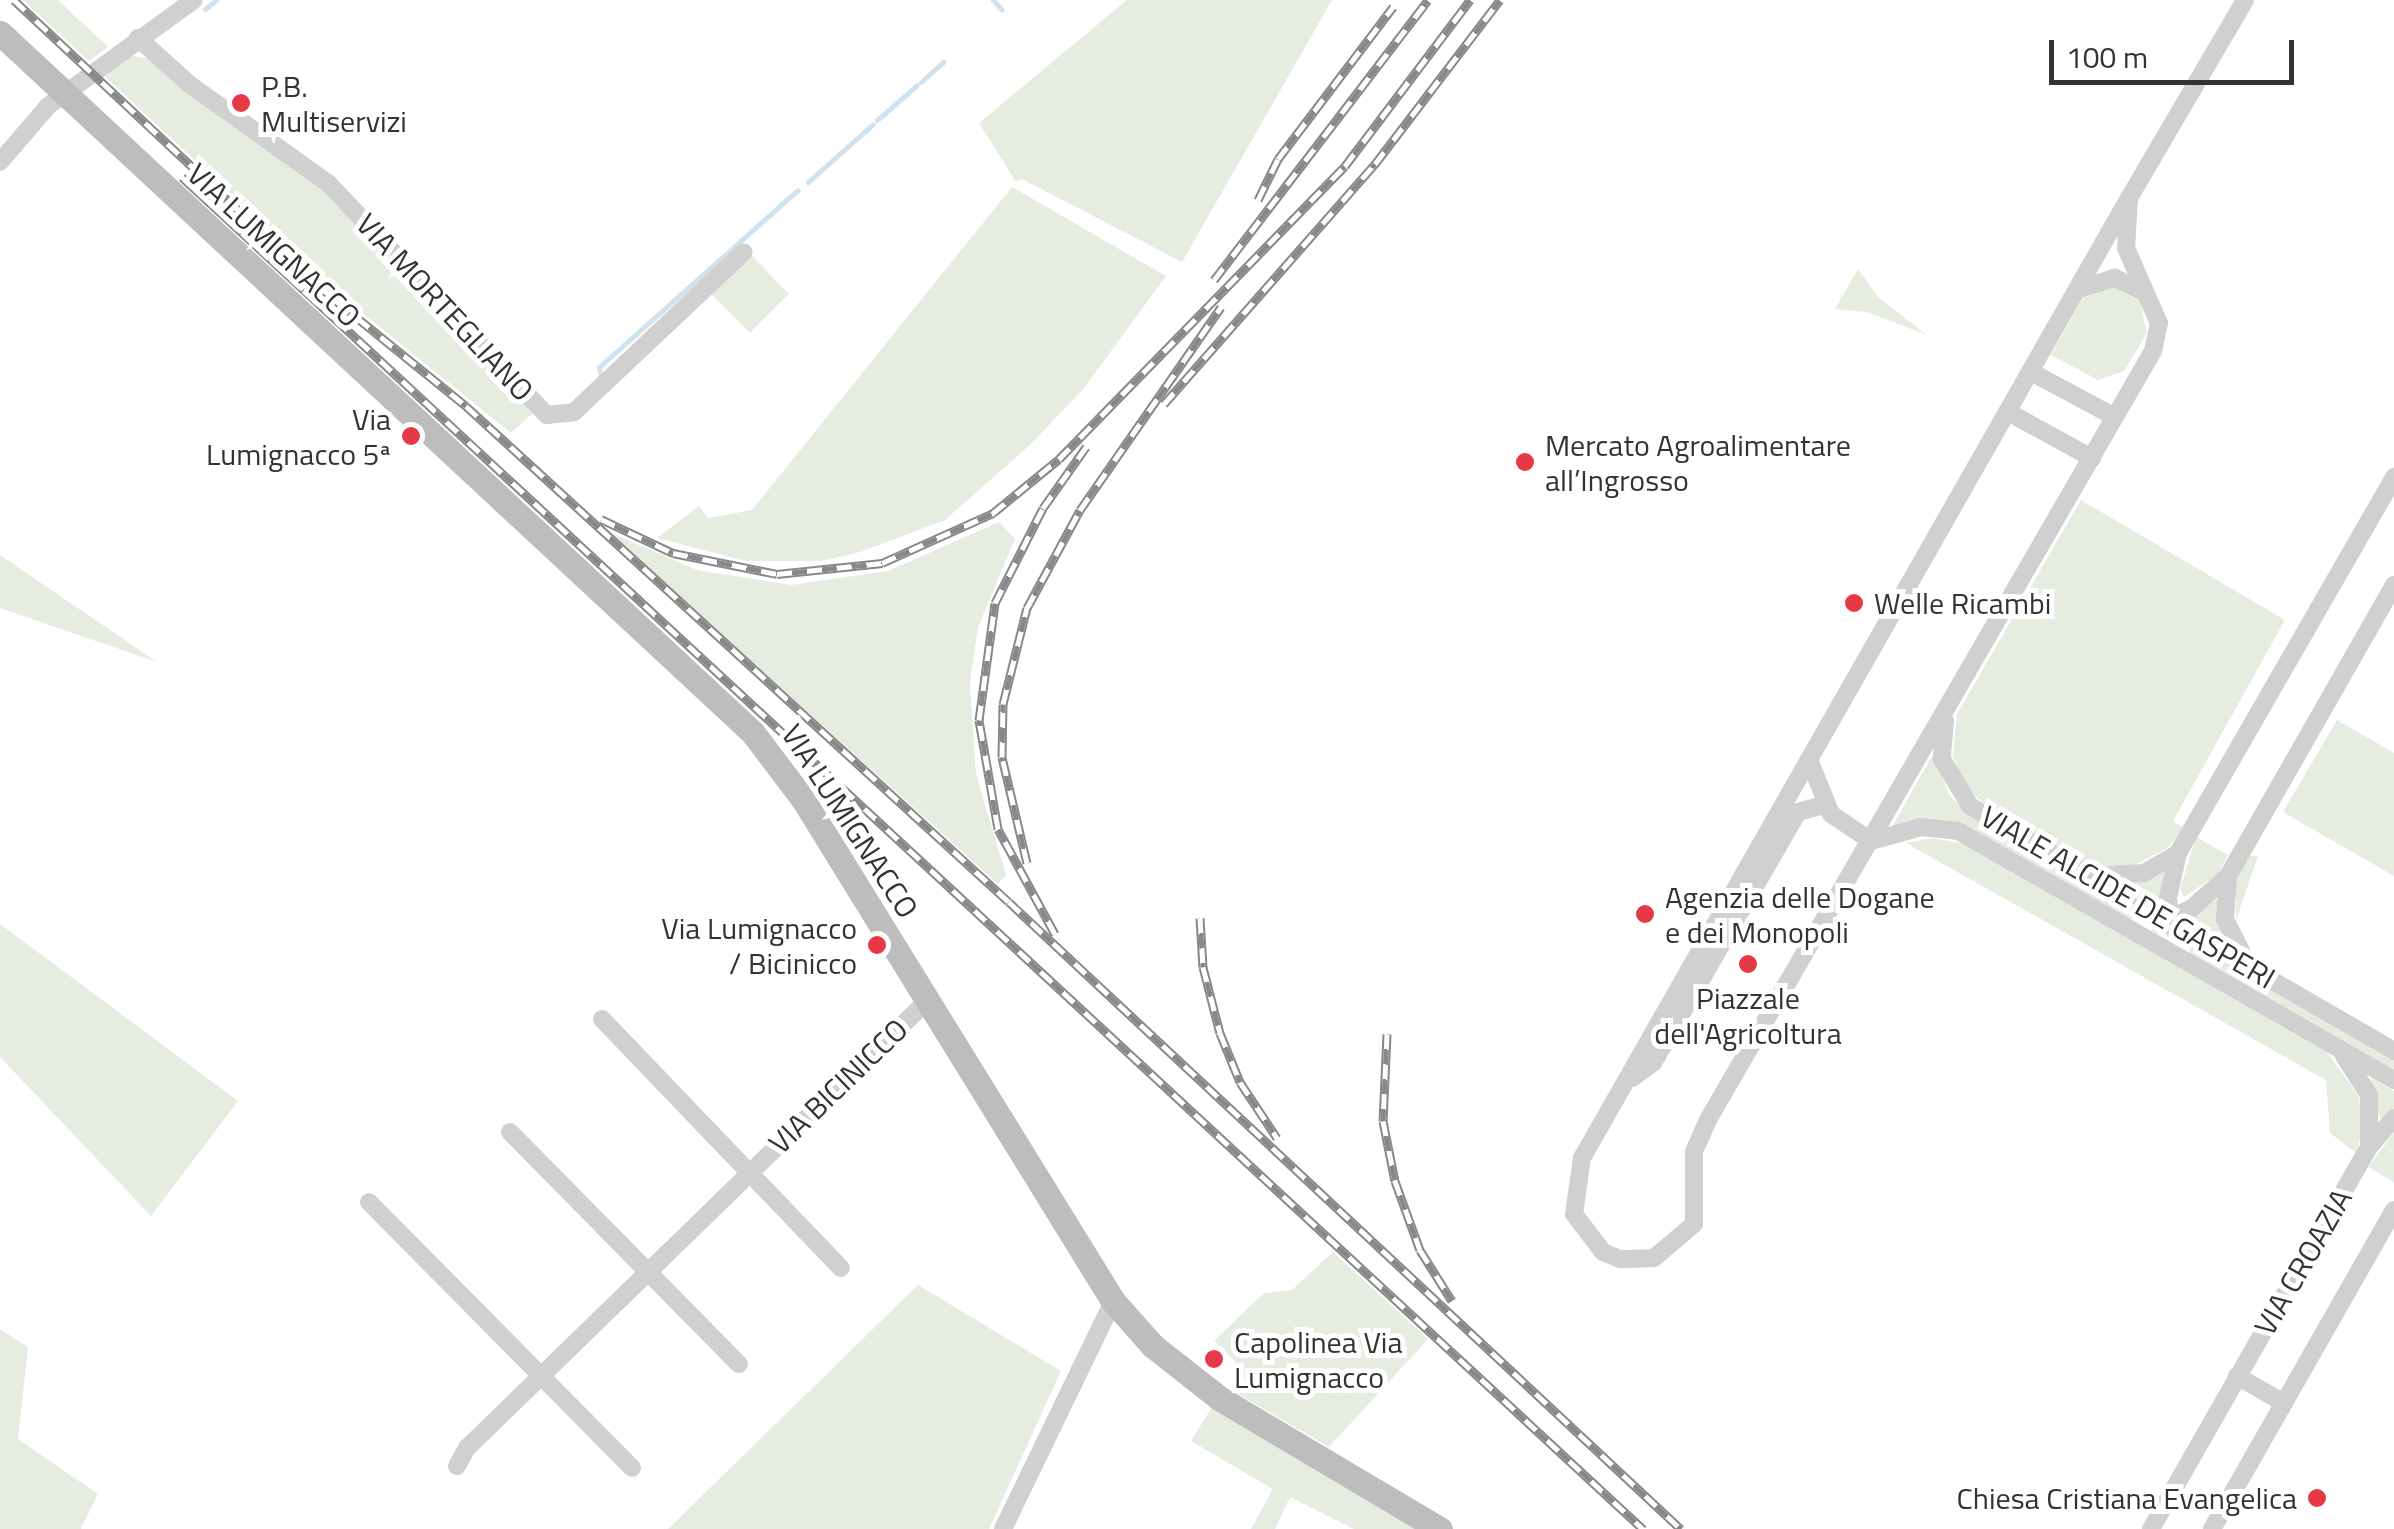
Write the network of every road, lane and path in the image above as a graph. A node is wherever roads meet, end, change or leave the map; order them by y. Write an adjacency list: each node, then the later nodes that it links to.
1 (194, 0): 4 (street)
2 (2245, 0): 7 (street)
3 (0, 34): 5 (main road, VIA LUMIGNACCO)
4 (138, 38): 5 (street); 8 (street, VIA MORTEGLIANO)
5 (64, 93): 6 (street); 28 (main road, VIA LUMIGNACCO)
6 (0, 162)
7 (2129, 198): 9 (street); 10 (street)
8 (744, 252)
9 (2077, 290): 10 (street); 11 (street)
10 (2154, 304): 13 (street)
11 (2031, 372): 12 (street); 13 (street)
12 (2008, 412): 14 (street); 18 (street)
13 (2115, 417): 14 (street)
14 (2092, 458): 17 (street)
15 (2394, 477): 21 (street)
16 (2394, 586): 23 (street)
17 (1956, 692): 20 (street); 22 (street, VIALE ALCIDE DE GASPERI)
18 (1810, 762): 19 (street); 33 (street)
19 (1825, 804): 20 (street); 33 (street)
20 (1871, 840): 25 (street, VIALE ALCIDE DE GASPERI); 33 (street)
21 (2178, 853): 22 (street); 24 (street)
22 (2086, 876): 24 (street, VIALE ALCIDE DE GASPERI)
23 (2228, 876): 24 (street); 27 (street)
24 (2169, 921): 25 (street); 26 (street); 27 (street, VIALE ALCIDE DE GASPERI)
25 (2129, 928): 26 (street, VIALE ALCIDE DE GASPERI)
26 (2184, 958): 30 (street, VIALE ALCIDE DE GASPERI)
27 (2251, 969): 31 (street, VIALE ALCIDE DE GASPERI)
28 (927, 1001): 37 (street, VIA BICINICCO); 42 (main road, VIA LUMIGNACCO)
29 (602, 1019): 37 (street, VIA BICINICCO)
30 (2337, 1047): 32 (street, VIALE ALCIDE DE GASPERI); 36 (street)
31 (2394, 1050)
32 (2394, 1080)
33 (1627, 1081)
34 (2394, 1118): 36 (street, VIA CROAZIA)
35 (510, 1132): 41 (street)
36 (2369, 1148): 44 (street, VIA CROAZIA)
37 (748, 1172): 40 (street, VIA BICINICCO); 41 (street, VIA BICINICCO)
38 (369, 1202): 45 (street)
39 (2394, 1210): 46 (street, VIA CROAZIA)
40 (841, 1268)
41 (648, 1272): 43 (street); 45 (street, VIA BICINICCO)
42 (1112, 1302): 49 (street); 50 (main road, VIA LUMIGNACCO)
43 (739, 1364)
44 (2237, 1376): 46 (street); 51 (street, VIA CROAZIA)
45 (542, 1377): 47 (street, VIA BICINICCO); 48 (street)
46 (2284, 1403): 52 (street, VIA CROAZIA)
47 (457, 1466)
48 (632, 1468)
49 (1002, 1529)
50 (1440, 1529)
51 (2151, 1529)
52 (2212, 1529)

